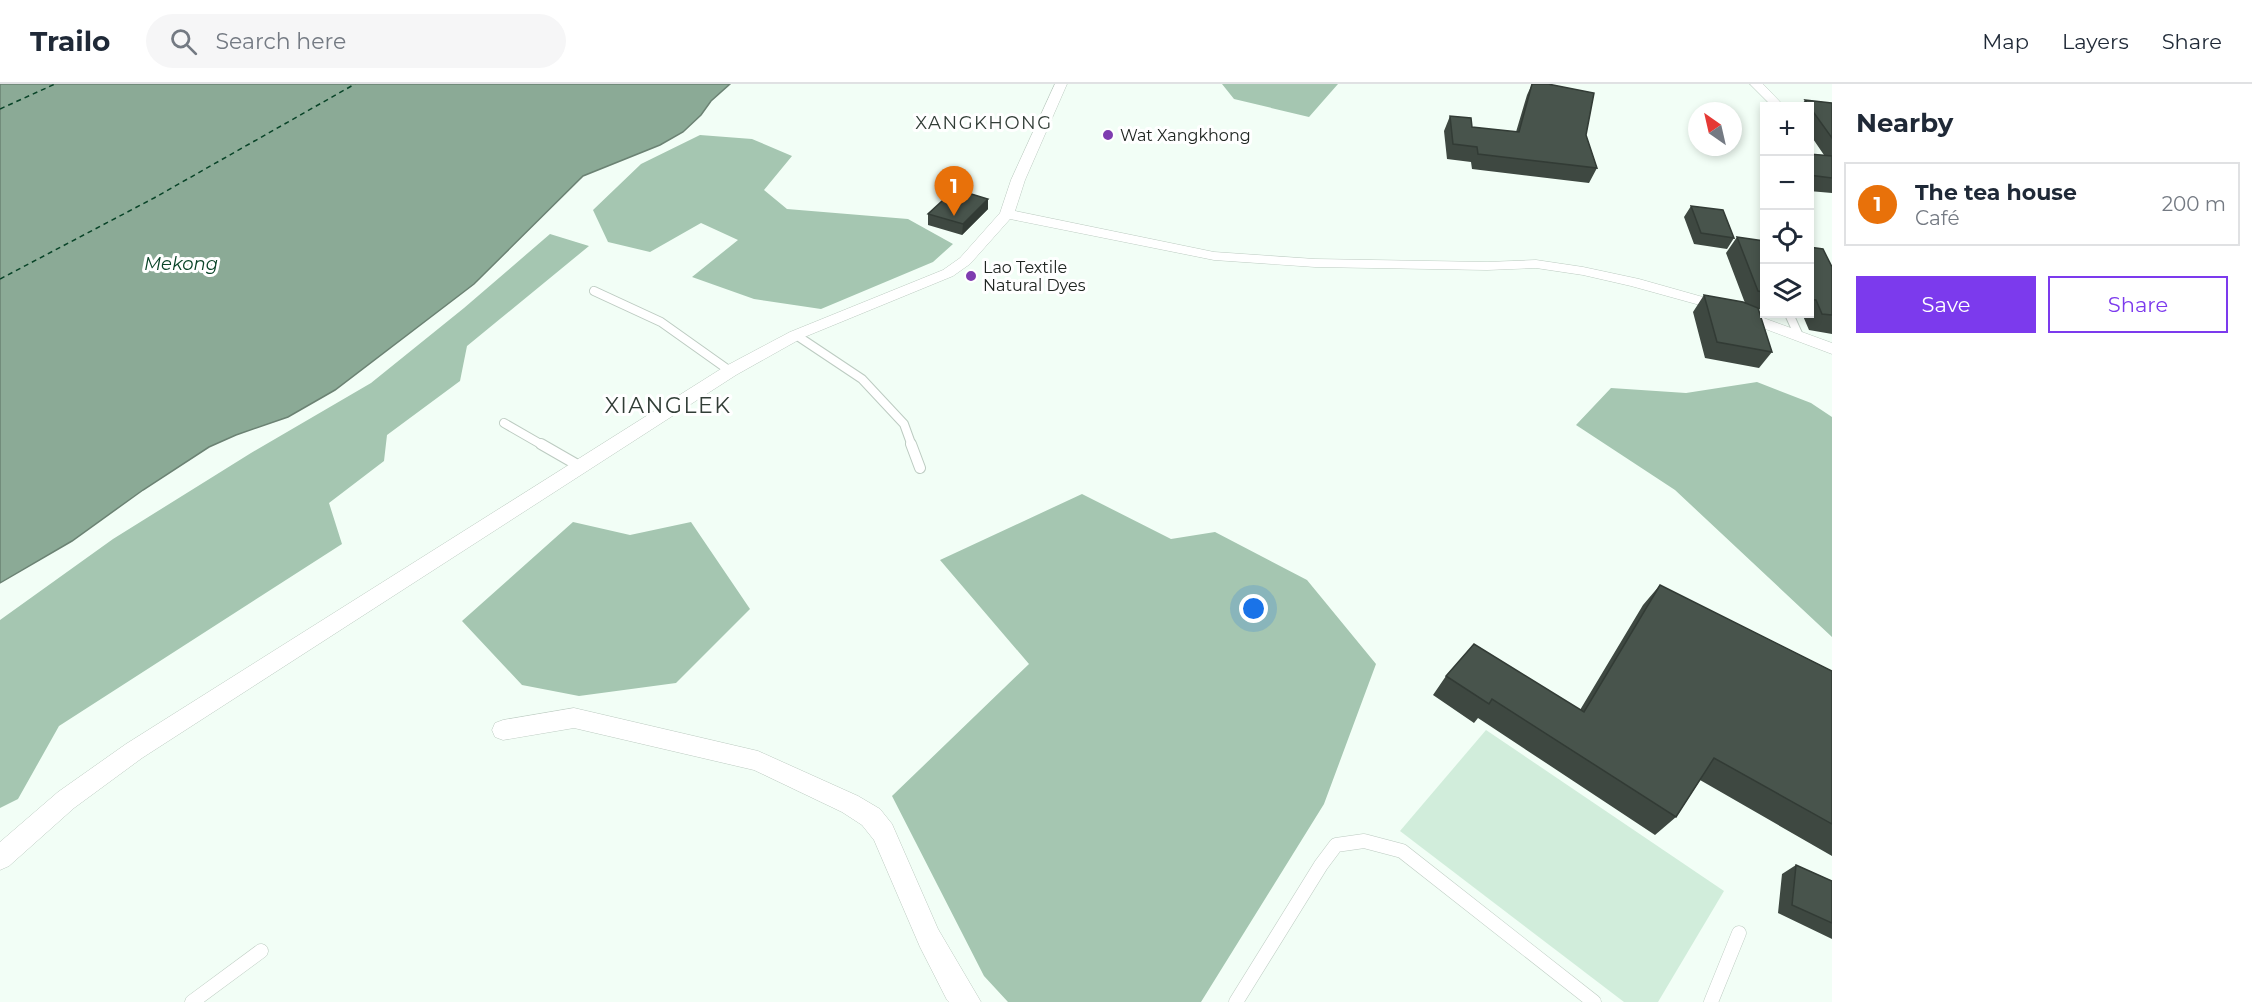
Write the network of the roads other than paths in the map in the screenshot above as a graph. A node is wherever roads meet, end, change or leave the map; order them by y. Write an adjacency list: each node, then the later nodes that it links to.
1 (1061, 84): 4 (street)
2 (1756, 84): 3 (street)
3 (1774, 102)
4 (1007, 214): 7 (street); 8 (street)
5 (594, 291): 10 (lane)
6 (1791, 318): 8 (lane)
7 (796, 335): 10 (street); 13 (lane)
8 (1799, 336): 9 (street)
9 (1832, 349)
10 (730, 371): 12 (street)
11 (504, 423): 12 (lane)
12 (581, 467): 15 (street)
13 (920, 468)
14 (503, 730): 19 (street)
15 (0, 858)
16 (1739, 933): 22 (lane)
17 (261, 951): 18 (lane)
18 (192, 1002)
19 (967, 1002)
20 (1236, 1002): 21 (lane)
21 (1594, 1002)
22 (1711, 1002)

